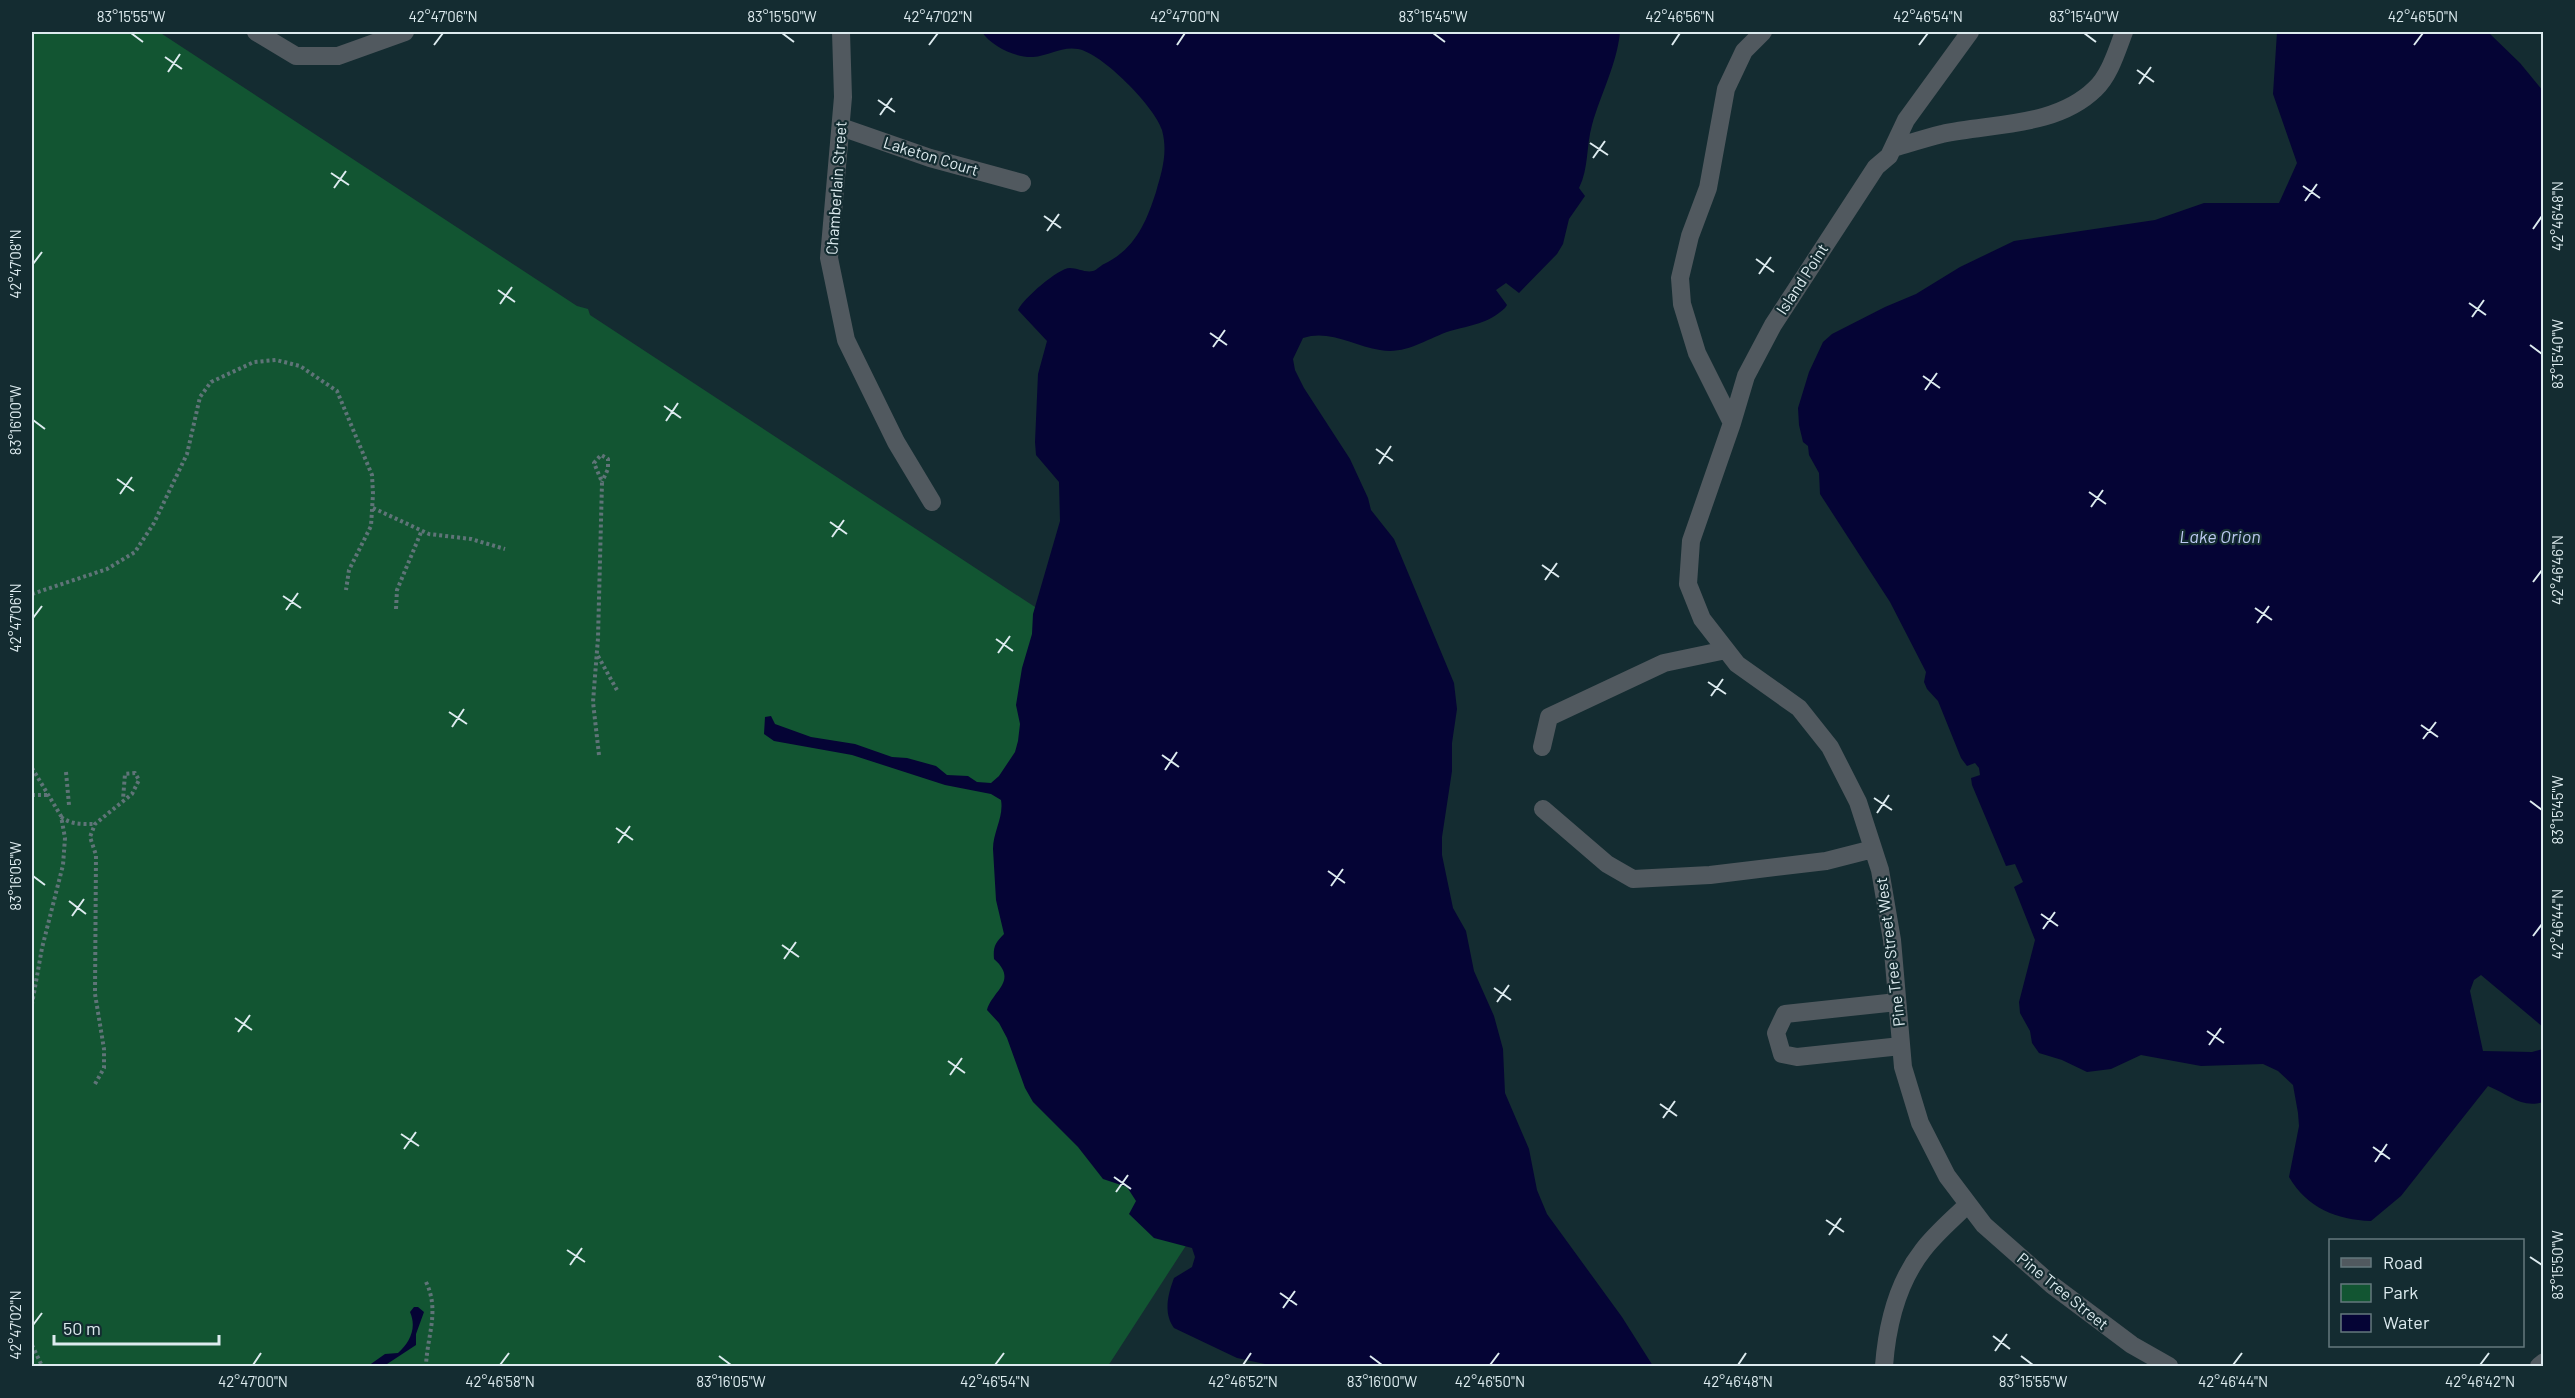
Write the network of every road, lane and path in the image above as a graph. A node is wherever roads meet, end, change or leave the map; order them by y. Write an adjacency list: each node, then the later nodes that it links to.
1 (256, 32): 2 (street)
2 (405, 32)
3 (841, 32): 7 (street, Chamberlain Street)
4 (1970, 32): 8 (street, Island Point)
5 (2124, 32): 8 (street)
6 (1752, 35): 10 (street)
7 (841, 127): 9 (street, Laketon Court); 12 (street, Chamberlain Street)
8 (1893, 148): 10 (street, Island Point)
9 (1022, 183)
10 (1732, 423): 19 (street, Pine Tree Street West)
11 (602, 482): 11 (path); 20 (path)
12 (932, 501)
13 (372, 508): 14 (path); 16 (path); 17 (path)
14 (422, 530): 15 (path); 18 (path)
15 (505, 549)
16 (346, 590)
17 (32, 594)
18 (396, 609)
19 (1726, 650): 22 (street); 33 (street, Pine Tree Street West)
20 (597, 652): 21 (path); 23 (path)
21 (618, 692)
22 (1542, 747)
23 (599, 755)
24 (32, 768): 27 (path)
25 (66, 772): 29 (path)
26 (32, 795): 27 (path)
27 (49, 795): 31 (path)
28 (123, 799): 28 (path); 32 (path)
29 (69, 805)
30 (1543, 809): 33 (street)
31 (61, 816): 32 (path); 35 (path)
32 (95, 824): 37 (path)
33 (1873, 849): 34 (street, Pine Tree Street West)
34 (1897, 1002): 36 (street, Pine Tree Street West); 36 (street)
35 (32, 1004)
36 (1901, 1046): 38 (street, Pine Tree Street West)
37 (95, 1084)
38 (1968, 1204): 44 (street); 45 (street, Pine Tree Street)
39 (426, 1282): 43 (path)
40 (32, 1345): 42 (path)
41 (2544, 1362): 46 (street)
42 (42, 1366)
43 (426, 1366)
44 (1884, 1366)
45 (2169, 1366)
46 (2539, 1366)

